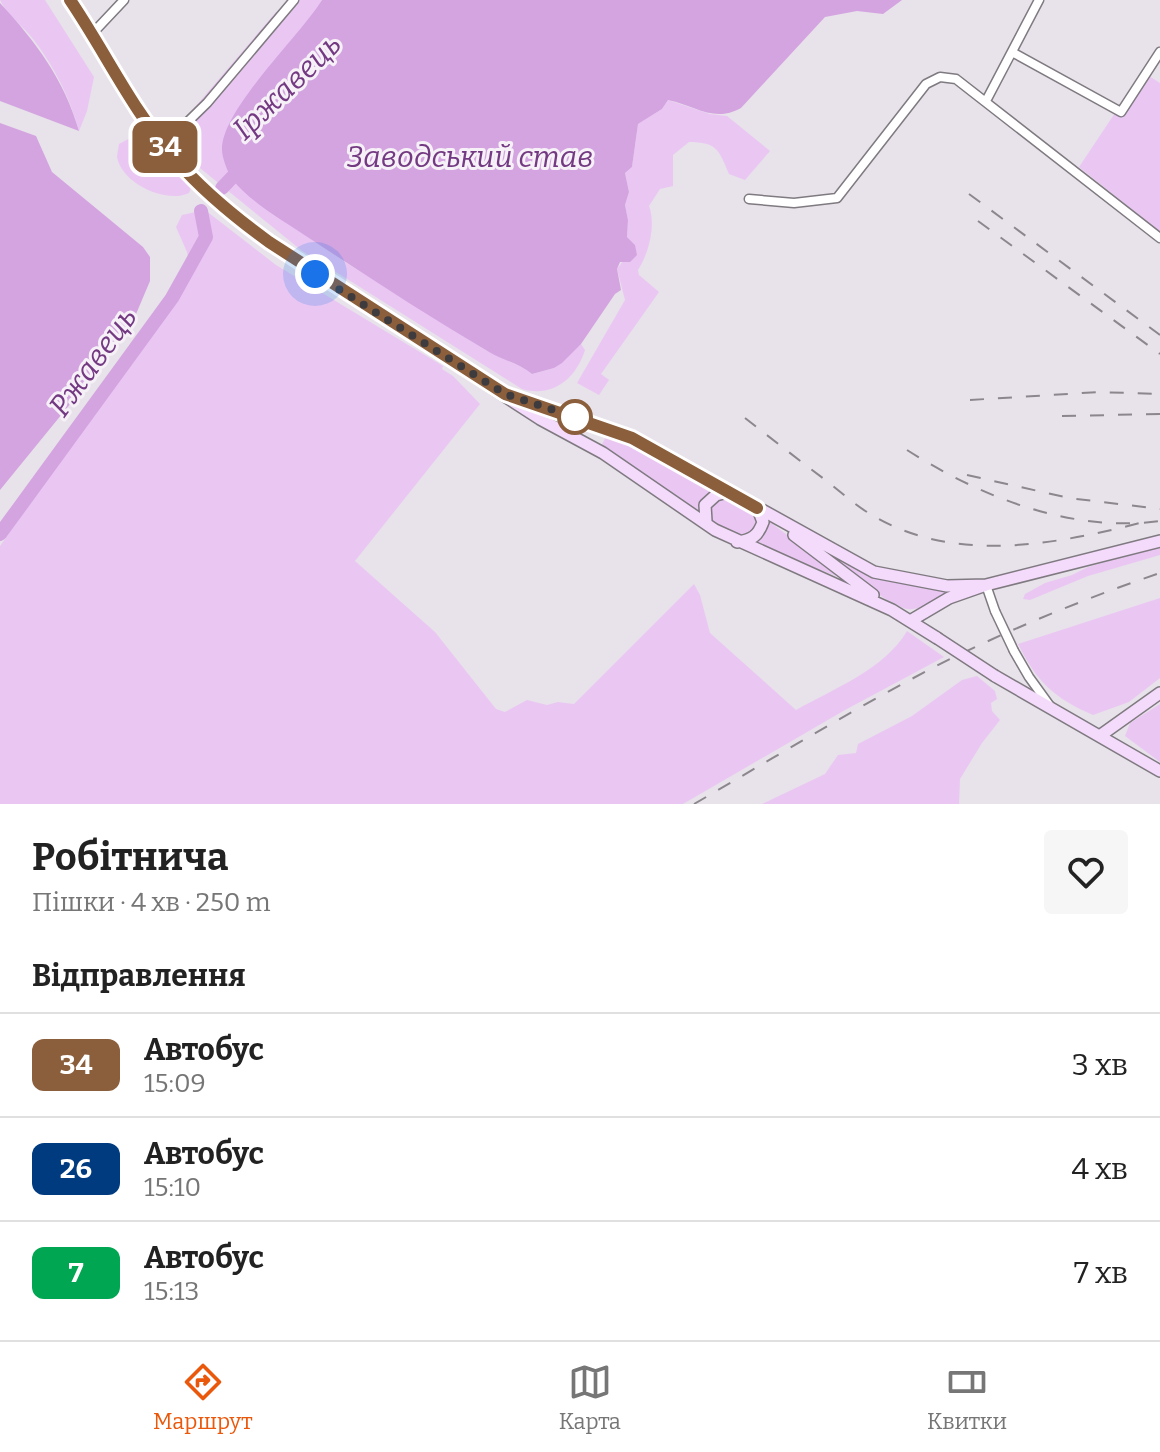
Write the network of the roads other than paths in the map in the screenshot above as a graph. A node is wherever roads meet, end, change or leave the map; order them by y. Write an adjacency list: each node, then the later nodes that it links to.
1 (70, 0): 5 (main road)
2 (124, 0): 5 (street)
3 (294, 0): 9 (street)
4 (1039, 0): 6 (street)
5 (91, 35): 9 (main road)
6 (1012, 52): 7 (street); 8 (street)
7 (1160, 52)
8 (986, 101): 10 (street); 11 (street)
9 (164, 145): 12 (main road)
10 (749, 199)
11 (1160, 238)
12 (505, 394): 13 (main road); 15 (main road)
13 (727, 492): 14 (main road); 15 (main road)
14 (757, 508): 17 (main road); 18 (main road); 19 (main road)
15 (706, 521): 17 (main road)
16 (1160, 541): 18 (main road)
17 (737, 542): 19 (main road)
18 (986, 585): 20 (main road); 22 (street, bridge)
19 (892, 610): 20 (main road)
20 (910, 621): 22 (main road, bridge)
21 (1160, 693): 23 (main road)
22 (1053, 710): 23 (main road)
23 (1101, 735): 24 (main road)
24 (1160, 771)

